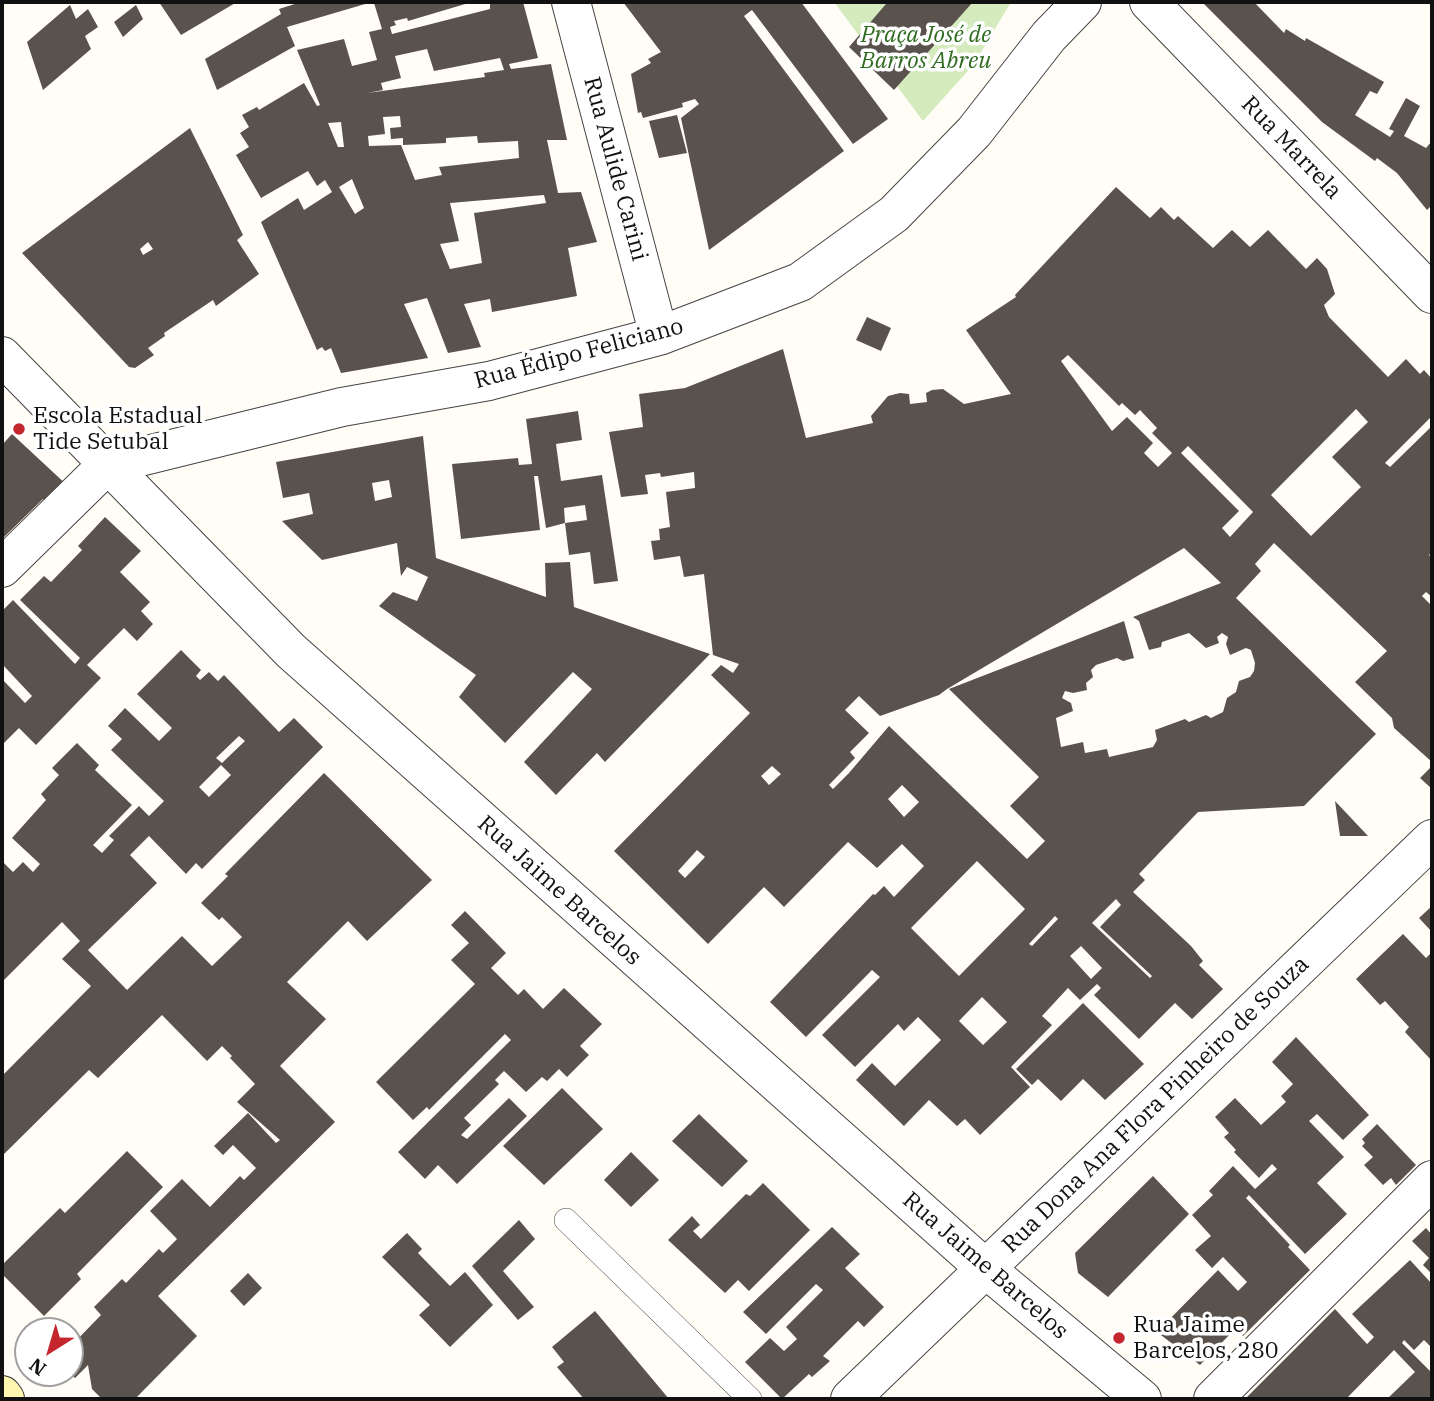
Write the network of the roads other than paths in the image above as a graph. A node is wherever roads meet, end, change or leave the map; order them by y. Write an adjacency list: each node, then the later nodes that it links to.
1 (571, 2): 5 (street, Rua Aulide Carini)
2 (1082, 2): 5 (street, Rua Édipo Feliciano)
3 (1149, 2): 4 (street, Rua Marrela)
4 (1432, 294)
5 (659, 336): 7 (street, Rua Édipo Feliciano)
6 (2, 356): 7 (street, Rua Jaime Barcelos)
7 (107, 465): 8 (street); 12 (street, Rua Jaime Barcelos)
8 (2, 568)
9 (1432, 839): 12 (street, Rua Dona Ana Flora Pinheiro de Souza)
10 (1432, 1180): 16 (street)
11 (566, 1220): 13 (lane)
12 (986, 1269): 14 (street, Rua Dona Ana Flora Pinheiro de Souza); 15 (street, Rua Jaime Barcelos)
13 (750, 1399)
14 (850, 1399)
15 (1142, 1399)
16 (1213, 1399)

